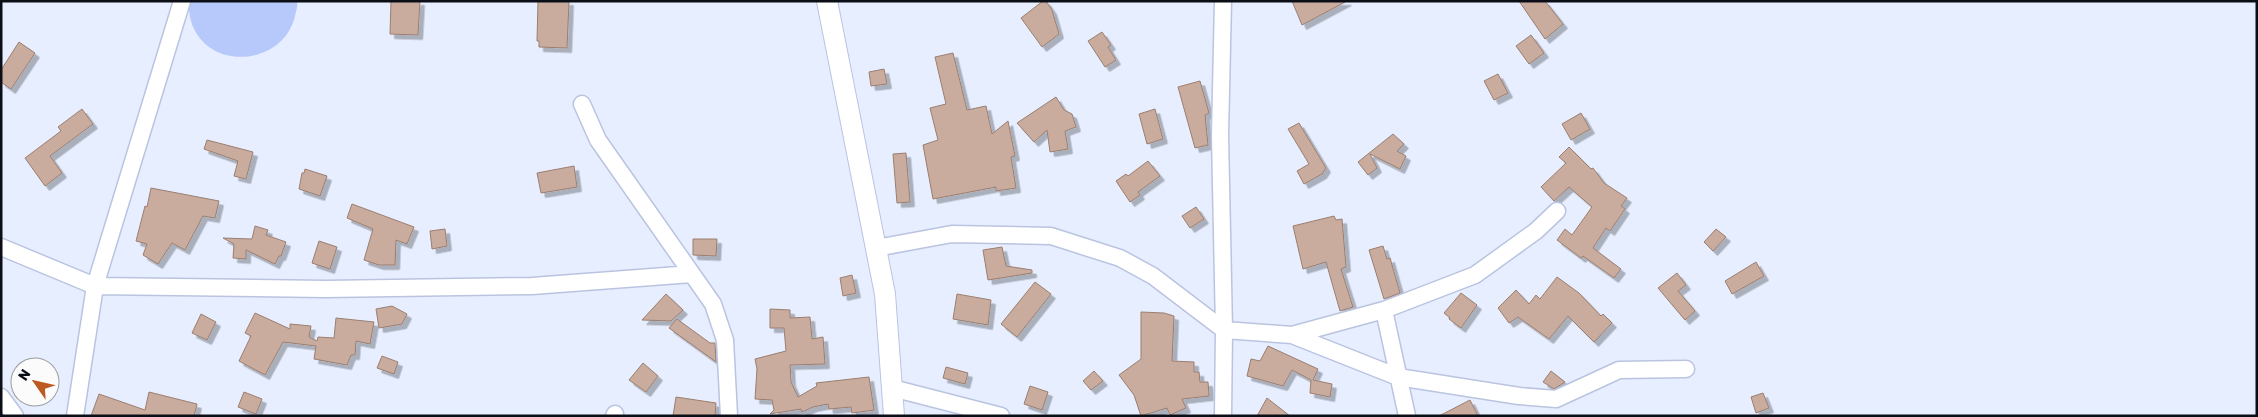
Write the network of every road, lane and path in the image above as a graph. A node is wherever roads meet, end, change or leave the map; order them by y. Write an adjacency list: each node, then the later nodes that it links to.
1 (182, 1): 9 (street)
2 (828, 1): 7 (street)
3 (1223, 1): 11 (street)
4 (582, 104): 8 (street)
5 (1557, 211): 10 (street)
6 (1, 247): 9 (street)
7 (876, 248): 11 (street); 15 (street)
8 (692, 274): 9 (street); 19 (street)
9 (95, 286): 18 (street)
10 (1384, 310): 12 (street); 14 (street)
11 (1224, 330): 12 (street); 22 (street)
12 (1292, 335): 14 (street)
13 (1686, 369): 14 (street)
14 (1398, 377): 23 (street)
15 (892, 388): 20 (street); 21 (street)
16 (1, 397): 17 (street)
17 (15, 416)
18 (75, 416)
19 (730, 416)
20 (894, 416)
21 (1001, 416)
22 (1223, 416)
23 (1407, 416)

